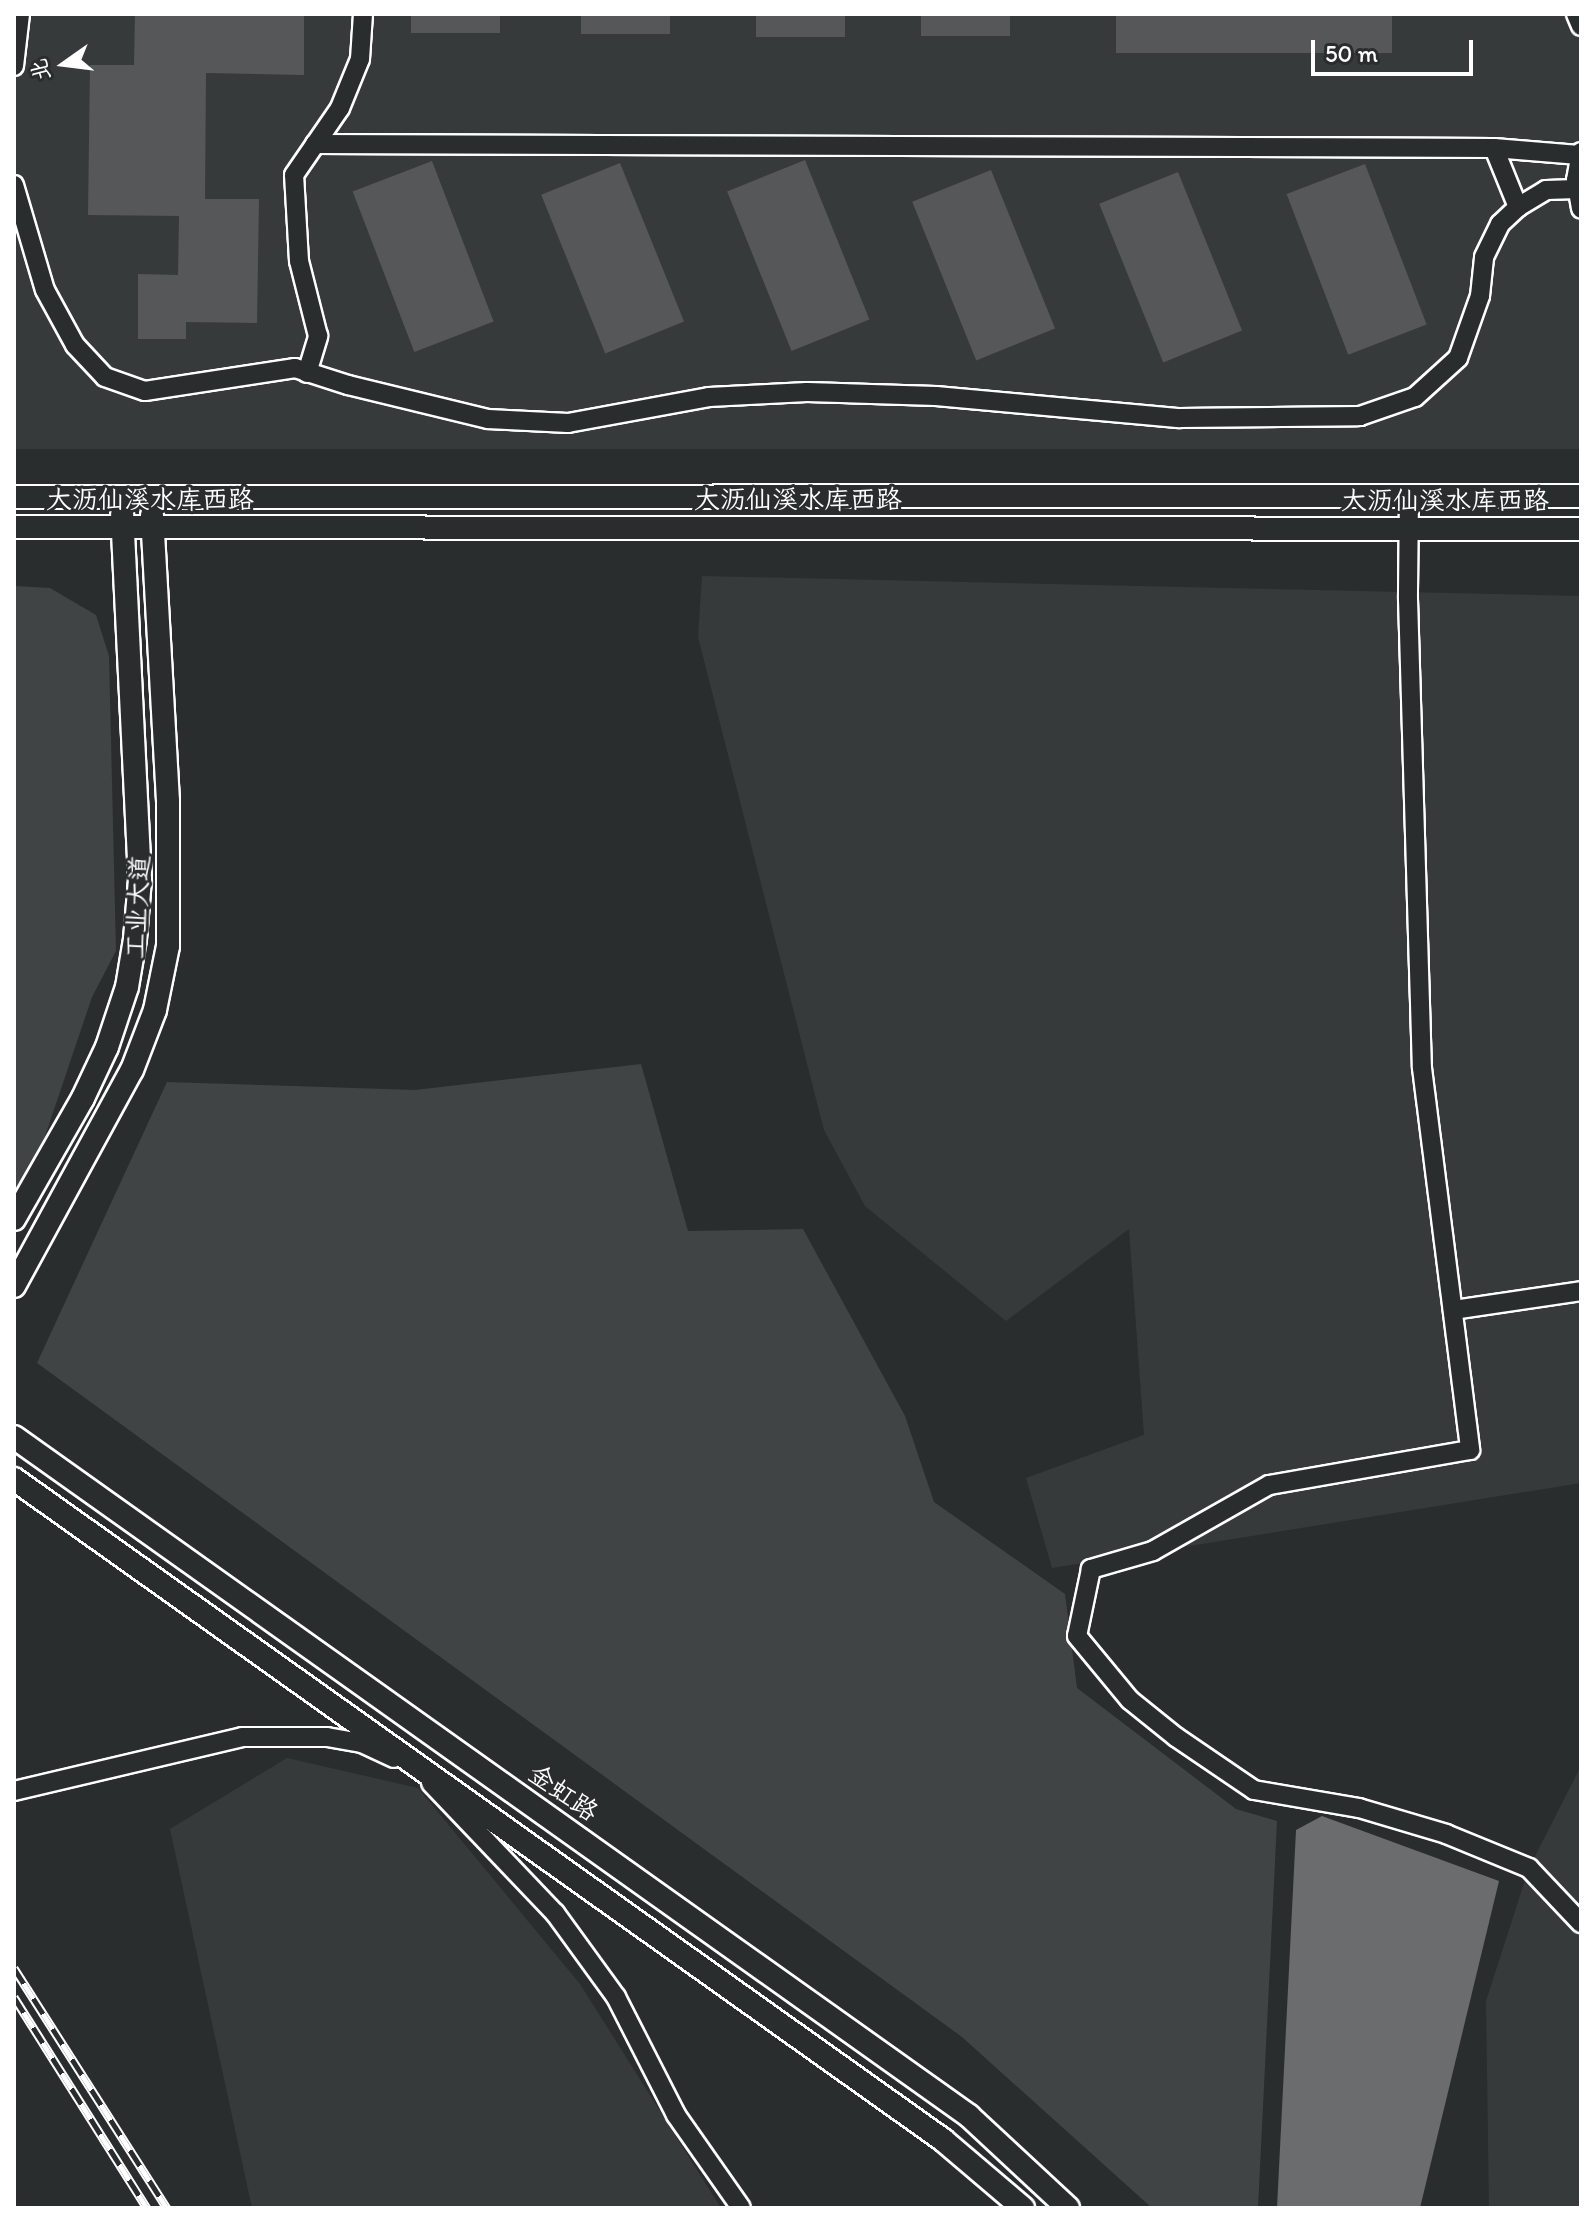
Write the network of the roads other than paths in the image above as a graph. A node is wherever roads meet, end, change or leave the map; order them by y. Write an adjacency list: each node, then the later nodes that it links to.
1 (20, 14): 5 (street)
2 (363, 14): 6 (street)
3 (1576, 14): 4 (street)
4 (1581, 26)
5 (14, 66)
6 (315, 144): 7 (street); 13 (street)
7 (1494, 148): 8 (street); 11 (street)
8 (1580, 153): 10 (street)
9 (14, 185): 13 (street)
10 (1577, 189): 11 (street); 12 (street)
11 (1518, 207): 13 (street)
12 (1581, 209)
13 (307, 373)
14 (1409, 496): 15 (street); 18 (street); 22 (street)
15 (1581, 496)
16 (14, 497): 17 (street)
17 (121, 497): 18 (street); 20 (street, 工业大道)
18 (151, 497): 21 (street, 工业大道)
19 (14, 527): 20 (street, 大沥仙溪水库西路)
20 (122, 527): 21 (street, 大沥仙溪水库西路); 24 (street, 工业大道)
21 (153, 528): 22 (street, 大沥仙溪水库西路); 25 (street, 工业大道)
22 (1409, 529): 23 (street, 大沥仙溪水库西路); 27 (street)
23 (1581, 529)
24 (14, 1219)
25 (14, 1286)
26 (1581, 1291): 27 (street)
27 (1453, 1310): 31 (street)
28 (14, 1437): 34 (street, 金虹路)
29 (14, 1479): 33 (street)
30 (14, 1791): 32 (street)
31 (1581, 1923)
32 (741, 2208)
33 (1023, 2208)
34 (1068, 2208)

